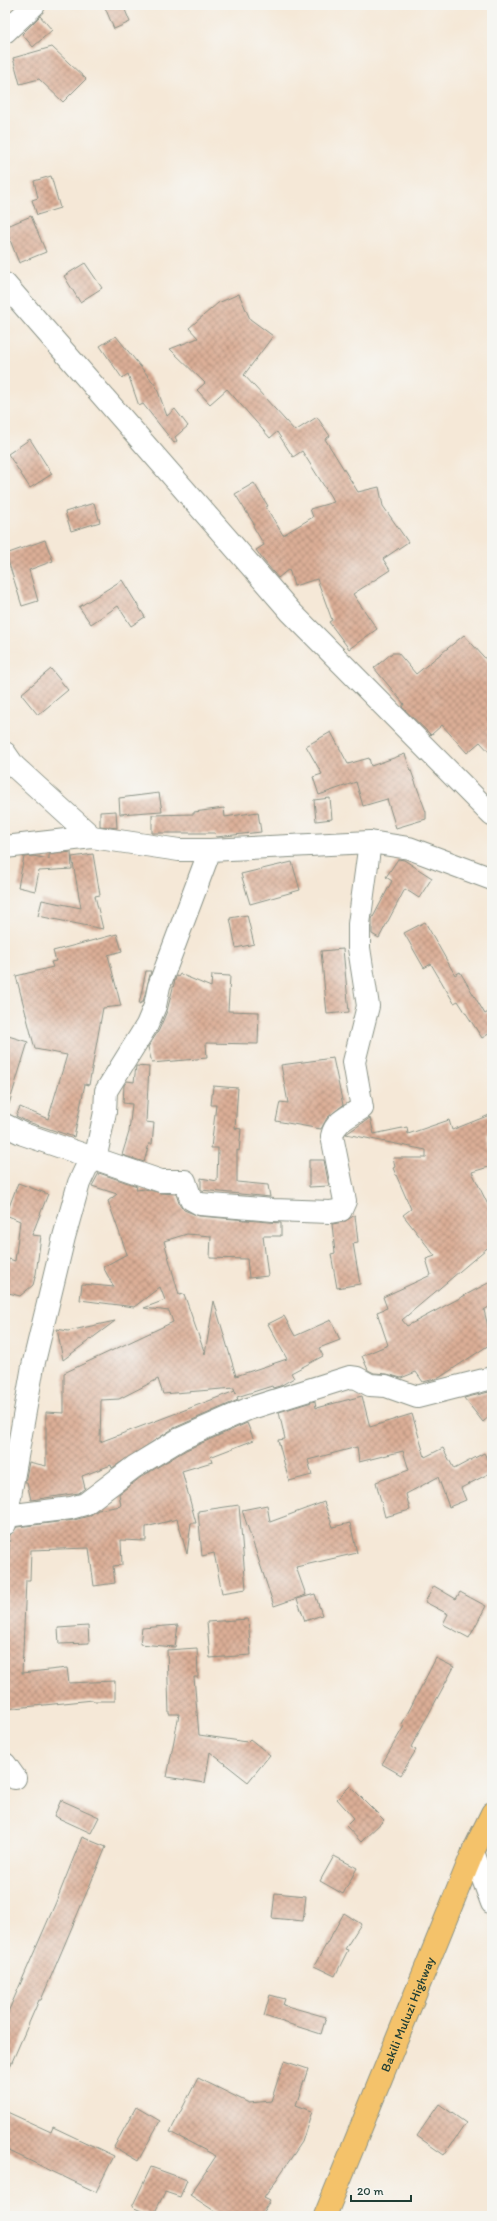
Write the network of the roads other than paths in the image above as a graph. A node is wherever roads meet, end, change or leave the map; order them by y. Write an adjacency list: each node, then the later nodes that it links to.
1 (34, 5): 2 (street)
2 (5, 32)
3 (5, 284): 5 (street)
4 (5, 753): 6 (street)
5 (492, 815)
6 (92, 836): 8 (street); 9 (street)
7 (370, 842): 9 (street); 10 (street); 12 (street)
8 (5, 847)
9 (210, 850): 12 (street)
10 (492, 879)
11 (5, 1125): 12 (street)
12 (95, 1160): 14 (street)
13 (492, 1378): 14 (street)
14 (6, 1520)
15 (492, 1813): 16 (highway, Bakili Muluzi Highway)
16 (473, 1852): 17 (street); 18 (highway, Bakili Muluzi Highway)
17 (492, 1902)
18 (325, 2216)

